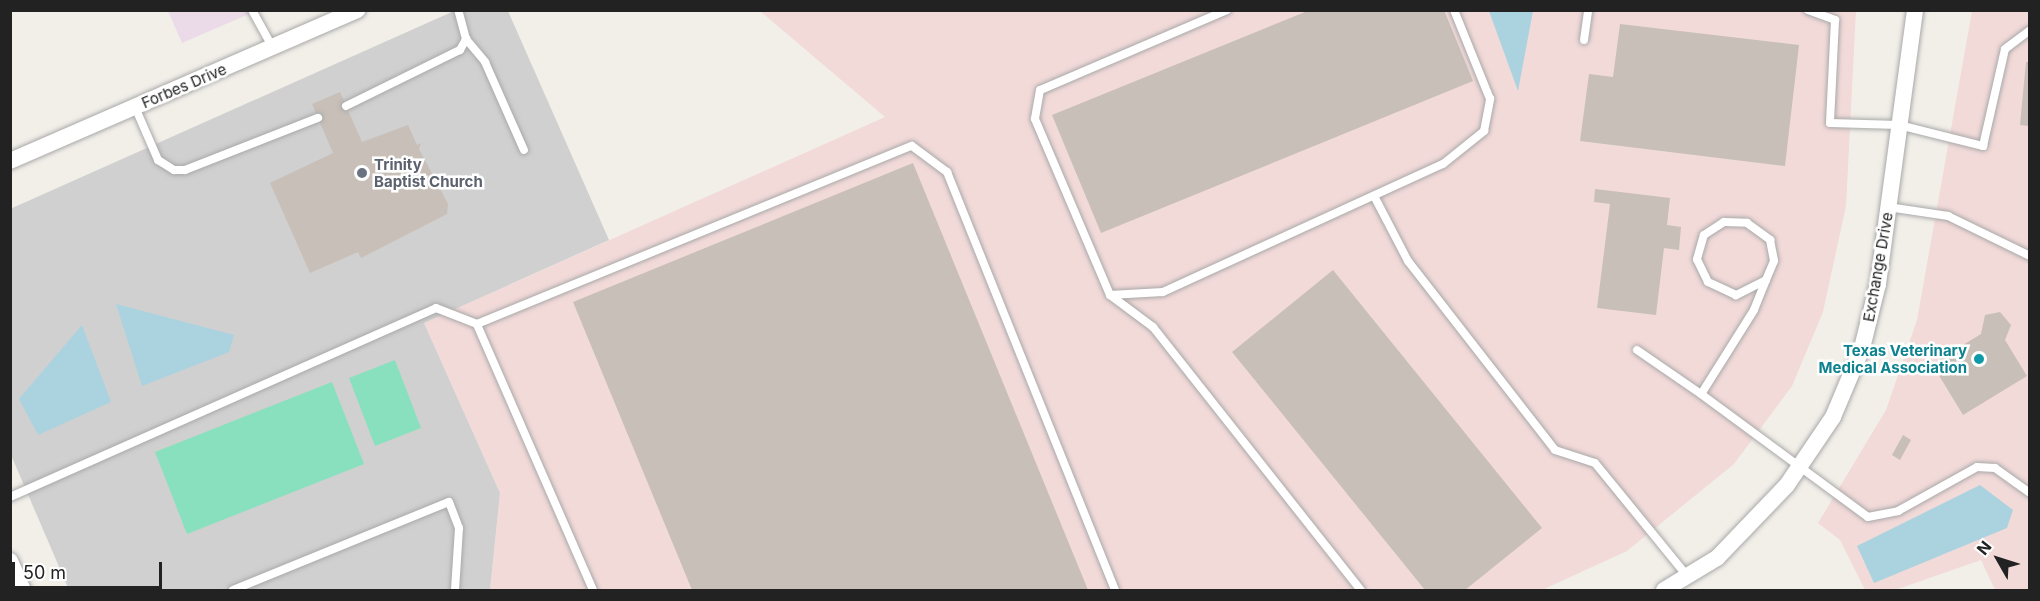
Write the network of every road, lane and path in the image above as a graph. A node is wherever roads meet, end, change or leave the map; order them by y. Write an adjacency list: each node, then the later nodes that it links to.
1 (252, 10): 12 (lane)
2 (358, 10): 12 (street, Forbes Drive)
3 (458, 10): 10 (lane)
4 (1227, 10): 23 (lane)
5 (1454, 10): 19 (lane)
6 (1588, 10): 11 (lane)
7 (1808, 10): 16 (lane)
8 (1915, 10): 16 (street, Exchange Drive)
9 (2030, 30): 16 (lane)
10 (466, 39): 13 (lane); 17 (lane)
11 (1584, 40)
12 (273, 48): 14 (street, Forbes Drive)
13 (346, 106)
14 (135, 107): 15 (lane); 18 (street, Forbes Drive)
15 (318, 118)
16 (1899, 125): 20 (street, Exchange Drive)
17 (524, 150)
18 (10, 161)
19 (1374, 196): 23 (lane); 31 (lane)
20 (1888, 207): 21 (lane); 27 (street, Exchange Drive)
21 (2030, 256)
22 (1767, 280): 22 (lane); 26 (lane)
23 (1110, 295): 37 (lane)
24 (477, 324): 29 (lane); 35 (lane); 36 (lane)
25 (1637, 350): 26 (lane)
26 (1701, 394): 27 (lane)
27 (1798, 471): 28 (lane); 31 (street, Exchange Drive)
28 (2030, 493)
29 (10, 497)
30 (10, 561): 32 (street)
31 (1687, 576): 38 (street, Exchange Drive)
32 (23, 591)
33 (233, 591): 34 (lane)
34 (455, 591)
35 (593, 591)
36 (1115, 591)
37 (1361, 591)
38 (1664, 591)

